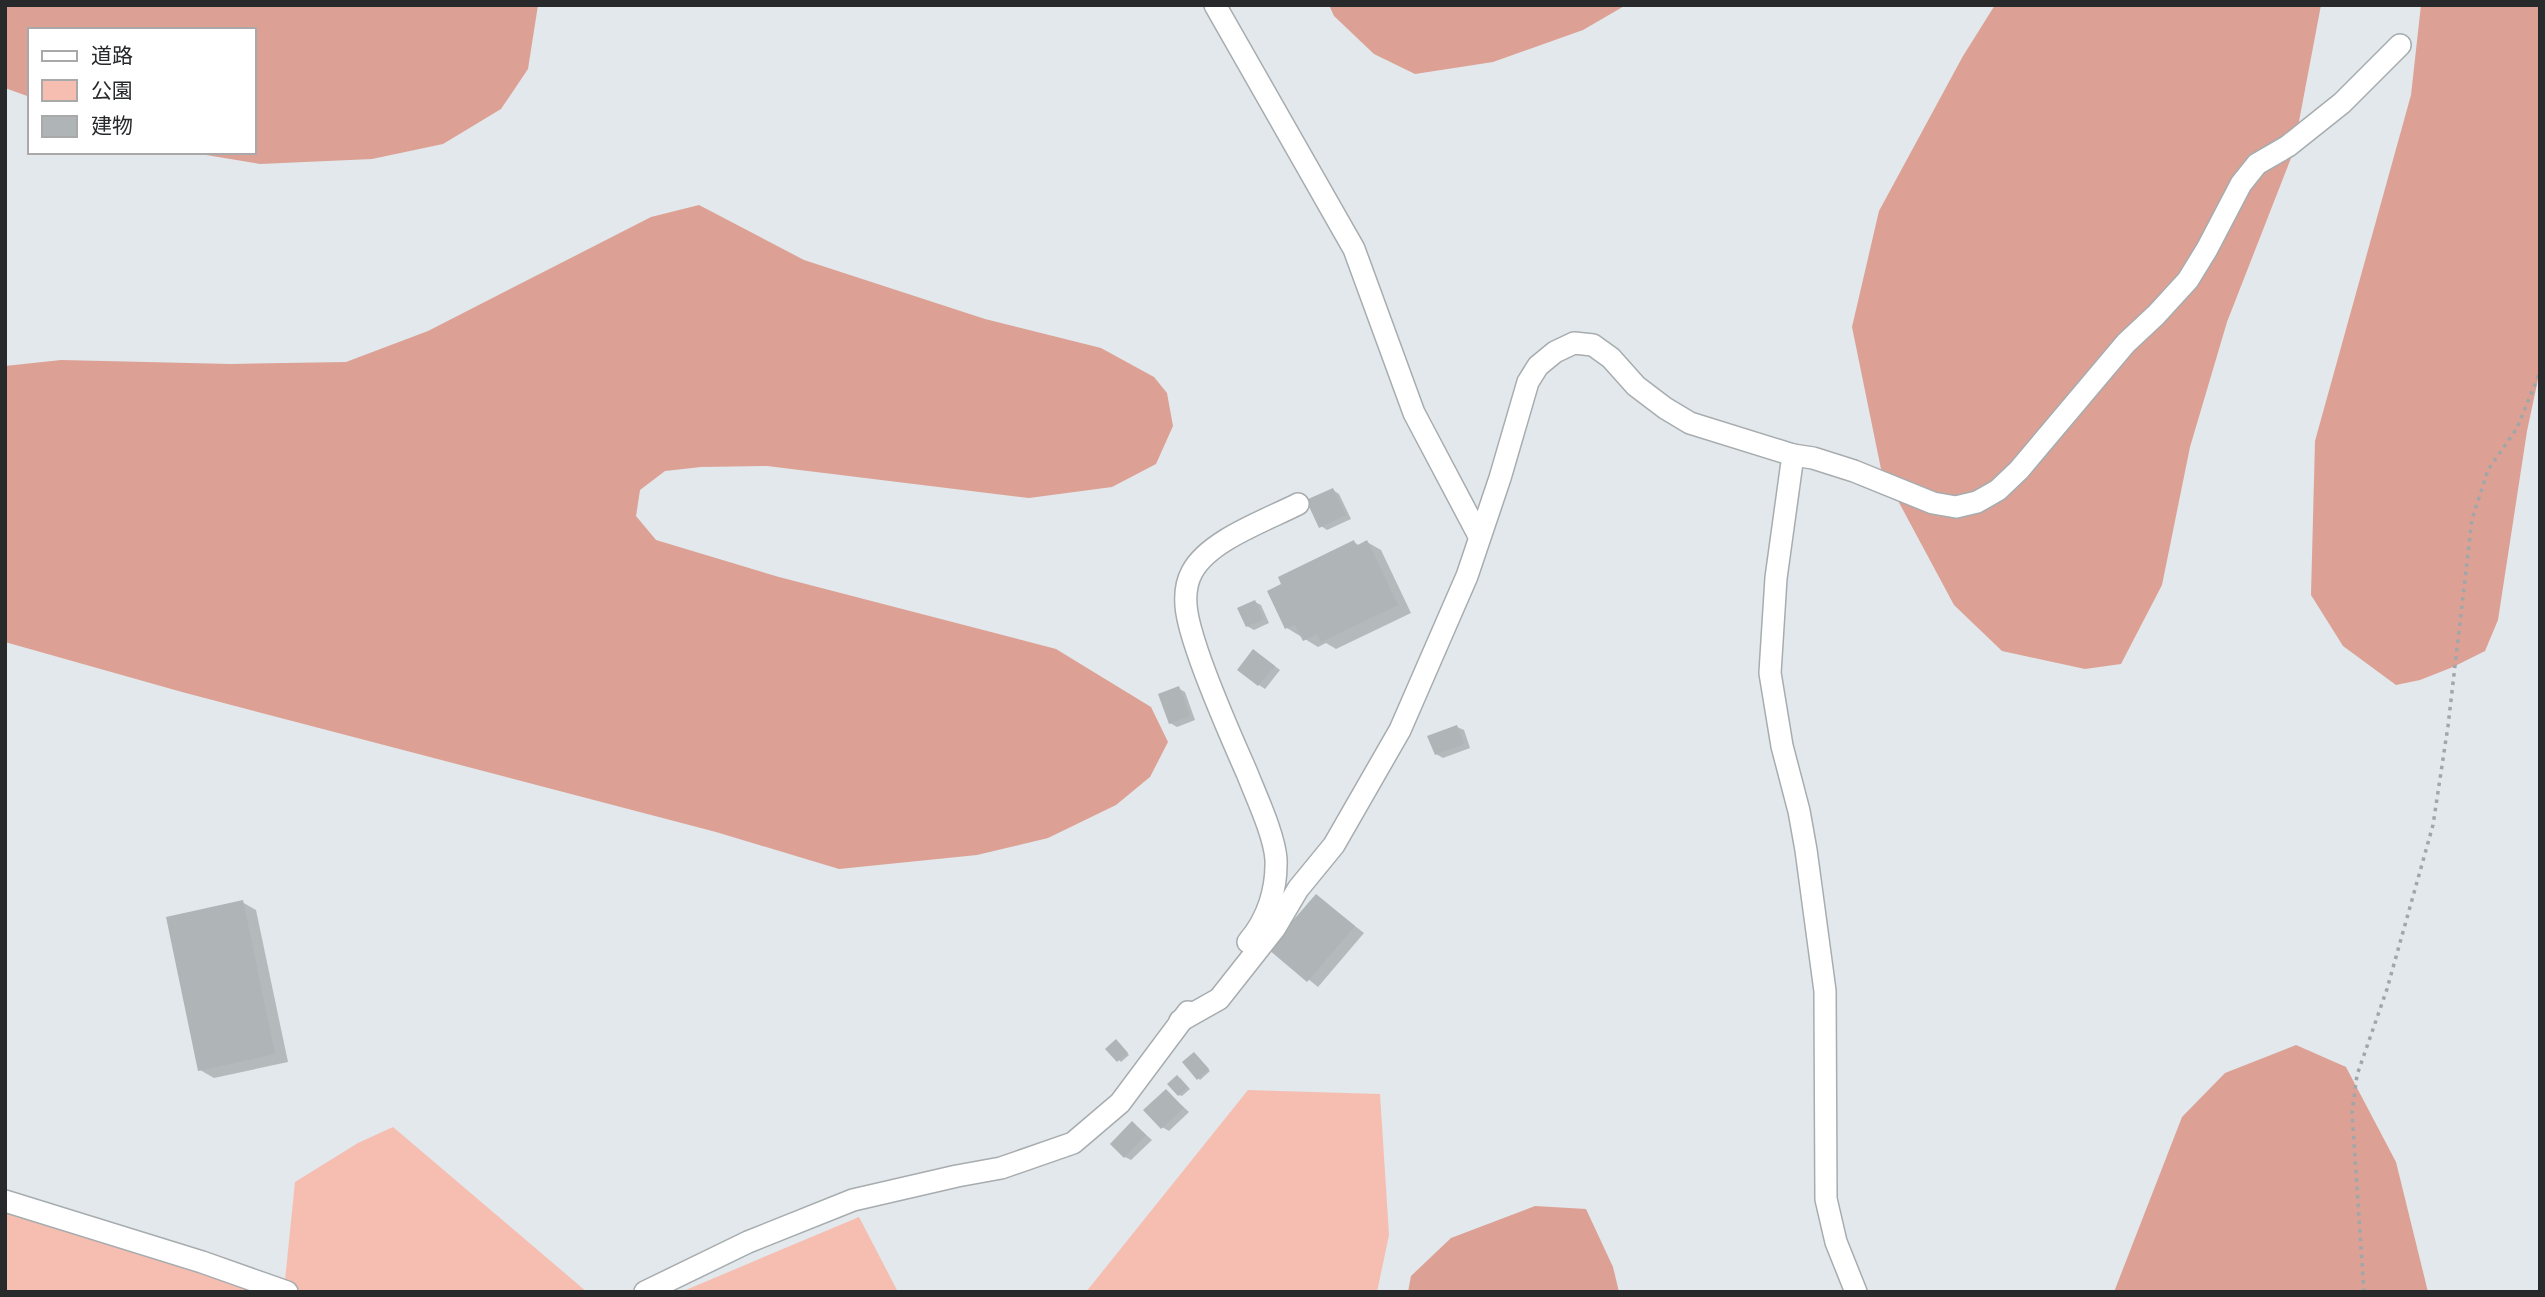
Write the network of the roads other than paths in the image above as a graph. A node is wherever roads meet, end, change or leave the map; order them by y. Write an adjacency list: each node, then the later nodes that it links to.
1 (1215, 5): 5 (street)
2 (2400, 45): 3 (street)
3 (1793, 455): 5 (street); 10 (street)
4 (1298, 504): 6 (street)
5 (1479, 536): 6 (street)
6 (1180, 1021): 9 (street)
7 (5, 1201): 8 (street)
8 (287, 1292)
9 (645, 1292)
10 (1856, 1292)

